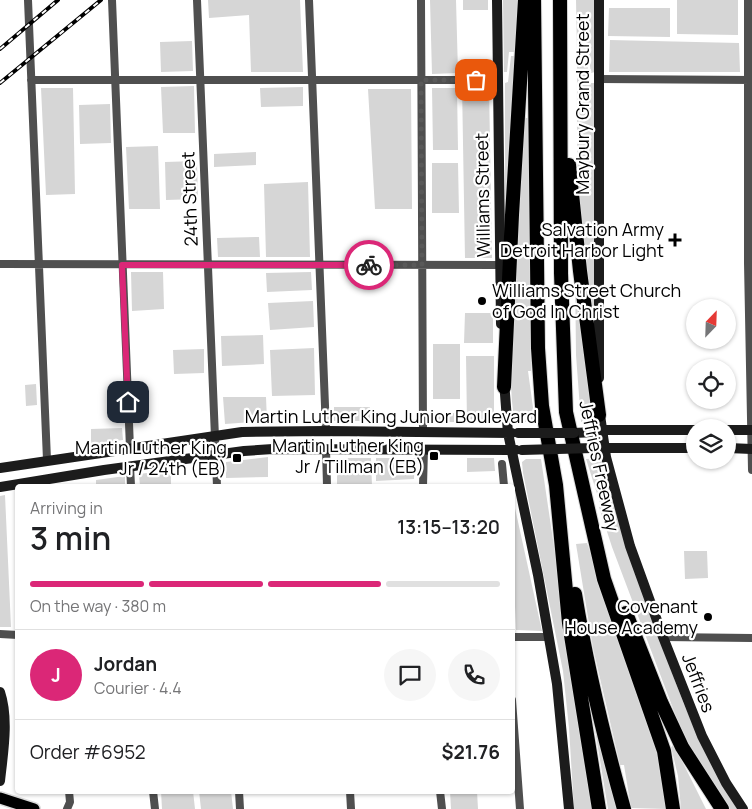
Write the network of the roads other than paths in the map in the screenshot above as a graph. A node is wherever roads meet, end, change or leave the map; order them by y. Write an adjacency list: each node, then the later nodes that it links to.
1 (28, 0): 13 (street)
2 (112, 0): 14 (street)
3 (197, 0): 15 (street, 24th Street)
4 (309, 0): 16 (street)
5 (421, 0): 17 (street)
6 (497, 0): 18 (main road, Williams Street)
7 (525, 0): 29 (highway)
8 (534, 0): 78 (highway)
9 (560, 0): 20 (highway, Jeffries Freeway)
10 (599, 0): 12 (main road, Maybury Grand Street)
11 (748, 0): 19 (street)
12 (599, 79): 19 (street); 30 (main road, Maybury Grand Street)
13 (31, 80): 14 (street); 23 (street)
14 (115, 80): 15 (street); 24 (street)
15 (201, 80): 16 (street); 25 (street, 24th Street)
16 (312, 80): 17 (street); 26 (street)
17 (421, 80): 18 (street); 27 (street)
18 (498, 80): 28 (main road, Williams Street)
19 (750, 80): 21 (street)
20 (562, 93): 30 (highway); 80 (highway, Jeffries Freeway)
21 (750, 263): 34 (street)
22 (0, 264): 23 (street)
23 (38, 264): 24 (street); 62 (street)
24 (122, 265): 25 (street); 45 (street)
25 (208, 265): 26 (street); 43 (street, 24th Street)
26 (319, 265): 27 (street); 35 (street)
27 (422, 265): 28 (street); 38 (street)
28 (500, 265): 29 (main road, Williams Street)
29 (504, 387): 42 (main road, Williams Street)
30 (600, 415): 39 (main road, Maybury Grand Street)
31 (627, 430): 32 (main road, Martin Luther King Junior Boulevard); 39 (main road, Martin Luther King Junior Boulevard); 47 (main road)
32 (686, 430)
33 (736, 430): 34 (main road)
34 (752, 430): 50 (street)
35 (326, 431): 36 (main road, Martin Luther King Junior Boulevard); 40 (main road, Martin Luther King Junior Boulevard)
36 (359, 431): 37 (main road, Martin Luther King Junior Boulevard); 52 (main road)
37 (388, 431): 38 (main road, Martin Luther King Junior Boulevard); 53 (main road)
38 (423, 431): 41 (main road, Martin Luther King Junior Boulevard)
39 (599, 431): 42 (main road, Martin Luther King Junior Boulevard, bridge); 46 (main road, Maybury Grand Street)
40 (242, 432): 43 (main road, Martin Luther King Junior Boulevard); 56 (main road)
41 (481, 432): 42 (main road, Martin Luther King Junior Boulevard); 55 (main road)
42 (513, 433): 57 (main road, Williams Street)
43 (215, 436): 44 (main road, Martin Luther King Junior Boulevard); 59 (street, 24th Street)
44 (188, 439): 45 (main road, Martin Luther King Junior Boulevard); 61 (main road)
45 (130, 448): 58 (main road, Martin Luther King Junior Boulevard)
46 (604, 448): 47 (main road, Martin Luther King Junior Boulevard); 57 (main road, Martin Luther King Junior Boulevard, bridge); 84 (main road, Jeffries)
47 (628, 448): 48 (main road, Martin Luther King Junior Boulevard)
48 (686, 448)
49 (736, 448): 50 (main road)
50 (752, 448): 67 (street)
51 (326, 449): 52 (main road, Martin Luther King Junior Boulevard); 56 (main road, Martin Luther King Junior Boulevard); 73 (street)
52 (358, 449): 53 (main road, Martin Luther King Junior Boulevard)
53 (390, 449): 54 (main road, Martin Luther King Junior Boulevard)
54 (424, 449): 55 (main road, Martin Luther King Junior Boulevard); 74 (street)
55 (481, 449): 57 (main road, Martin Luther King Junior Boulevard)
56 (244, 450): 59 (main road, Martin Luther King Junior Boulevard)
57 (516, 450): 77 (main road, Williams Street)
58 (101, 452): 60 (main road, Martin Luther King Junior Boulevard); 66 (main road)
59 (216, 454): 61 (main road, Martin Luther King Junior Boulevard); 72 (street, 24th Street)
60 (74, 456): 62 (main road, Martin Luther King Junior Boulevard); 68 (main road)
61 (190, 458): 64 (main road, Martin Luther King Junior Boulevard)
62 (47, 460): 65 (main road, Martin Luther King Junior Boulevard)
63 (502, 464): 75 (street)
64 (130, 466): 66 (main road, Martin Luther King Junior Boulevard); 71 (street)
65 (0, 468)
66 (104, 470): 68 (main road, Martin Luther King Junior Boulevard)
67 (752, 470)
68 (77, 474): 69 (main road, Martin Luther King Junior Boulevard)
69 (48, 482): 70 (main road, Martin Luther King Junior Boulevard)
70 (29, 484)
71 (131, 484)
72 (217, 484)
73 (327, 484)
74 (423, 484)
75 (504, 484)
76 (15, 485): 79 (main road, Martin Luther King Junior Boulevard)
77 (515, 485): 85 (main road, Williams Street)
78 (556, 485): 106 (highway); 107 (highway)
79 (0, 487)
80 (594, 534): 90 (highway); 108 (highway, Jeffries Freeway)
81 (0, 634): 82 (street)
82 (15, 634)
83 (515, 636): 85 (street)
84 (663, 636): 86 (street); 111 (main road, Jeffries)
85 (549, 637): 105 (main road, Williams Street)
86 (752, 638)
87 (0, 692): 89 (main road)
88 (515, 741): 104 (street)
89 (2, 744): 91 (main road)
90 (682, 747): 109 (highway); 110 (highway)
91 (0, 781)
92 (69, 794): 99 (street)
93 (153, 794): 100 (street)
94 (239, 794): 101 (street)
95 (350, 794): 102 (street)
96 (440, 794): 103 (street)
97 (0, 798): 98 (main road)
98 (34, 809)
99 (67, 809)
100 (155, 809)
101 (240, 809)
102 (351, 809)
103 (442, 809)
104 (520, 809)
105 (570, 809)
106 (599, 809)
107 (624, 809)
108 (672, 809)
109 (711, 809)
110 (722, 809)
111 (743, 809)

